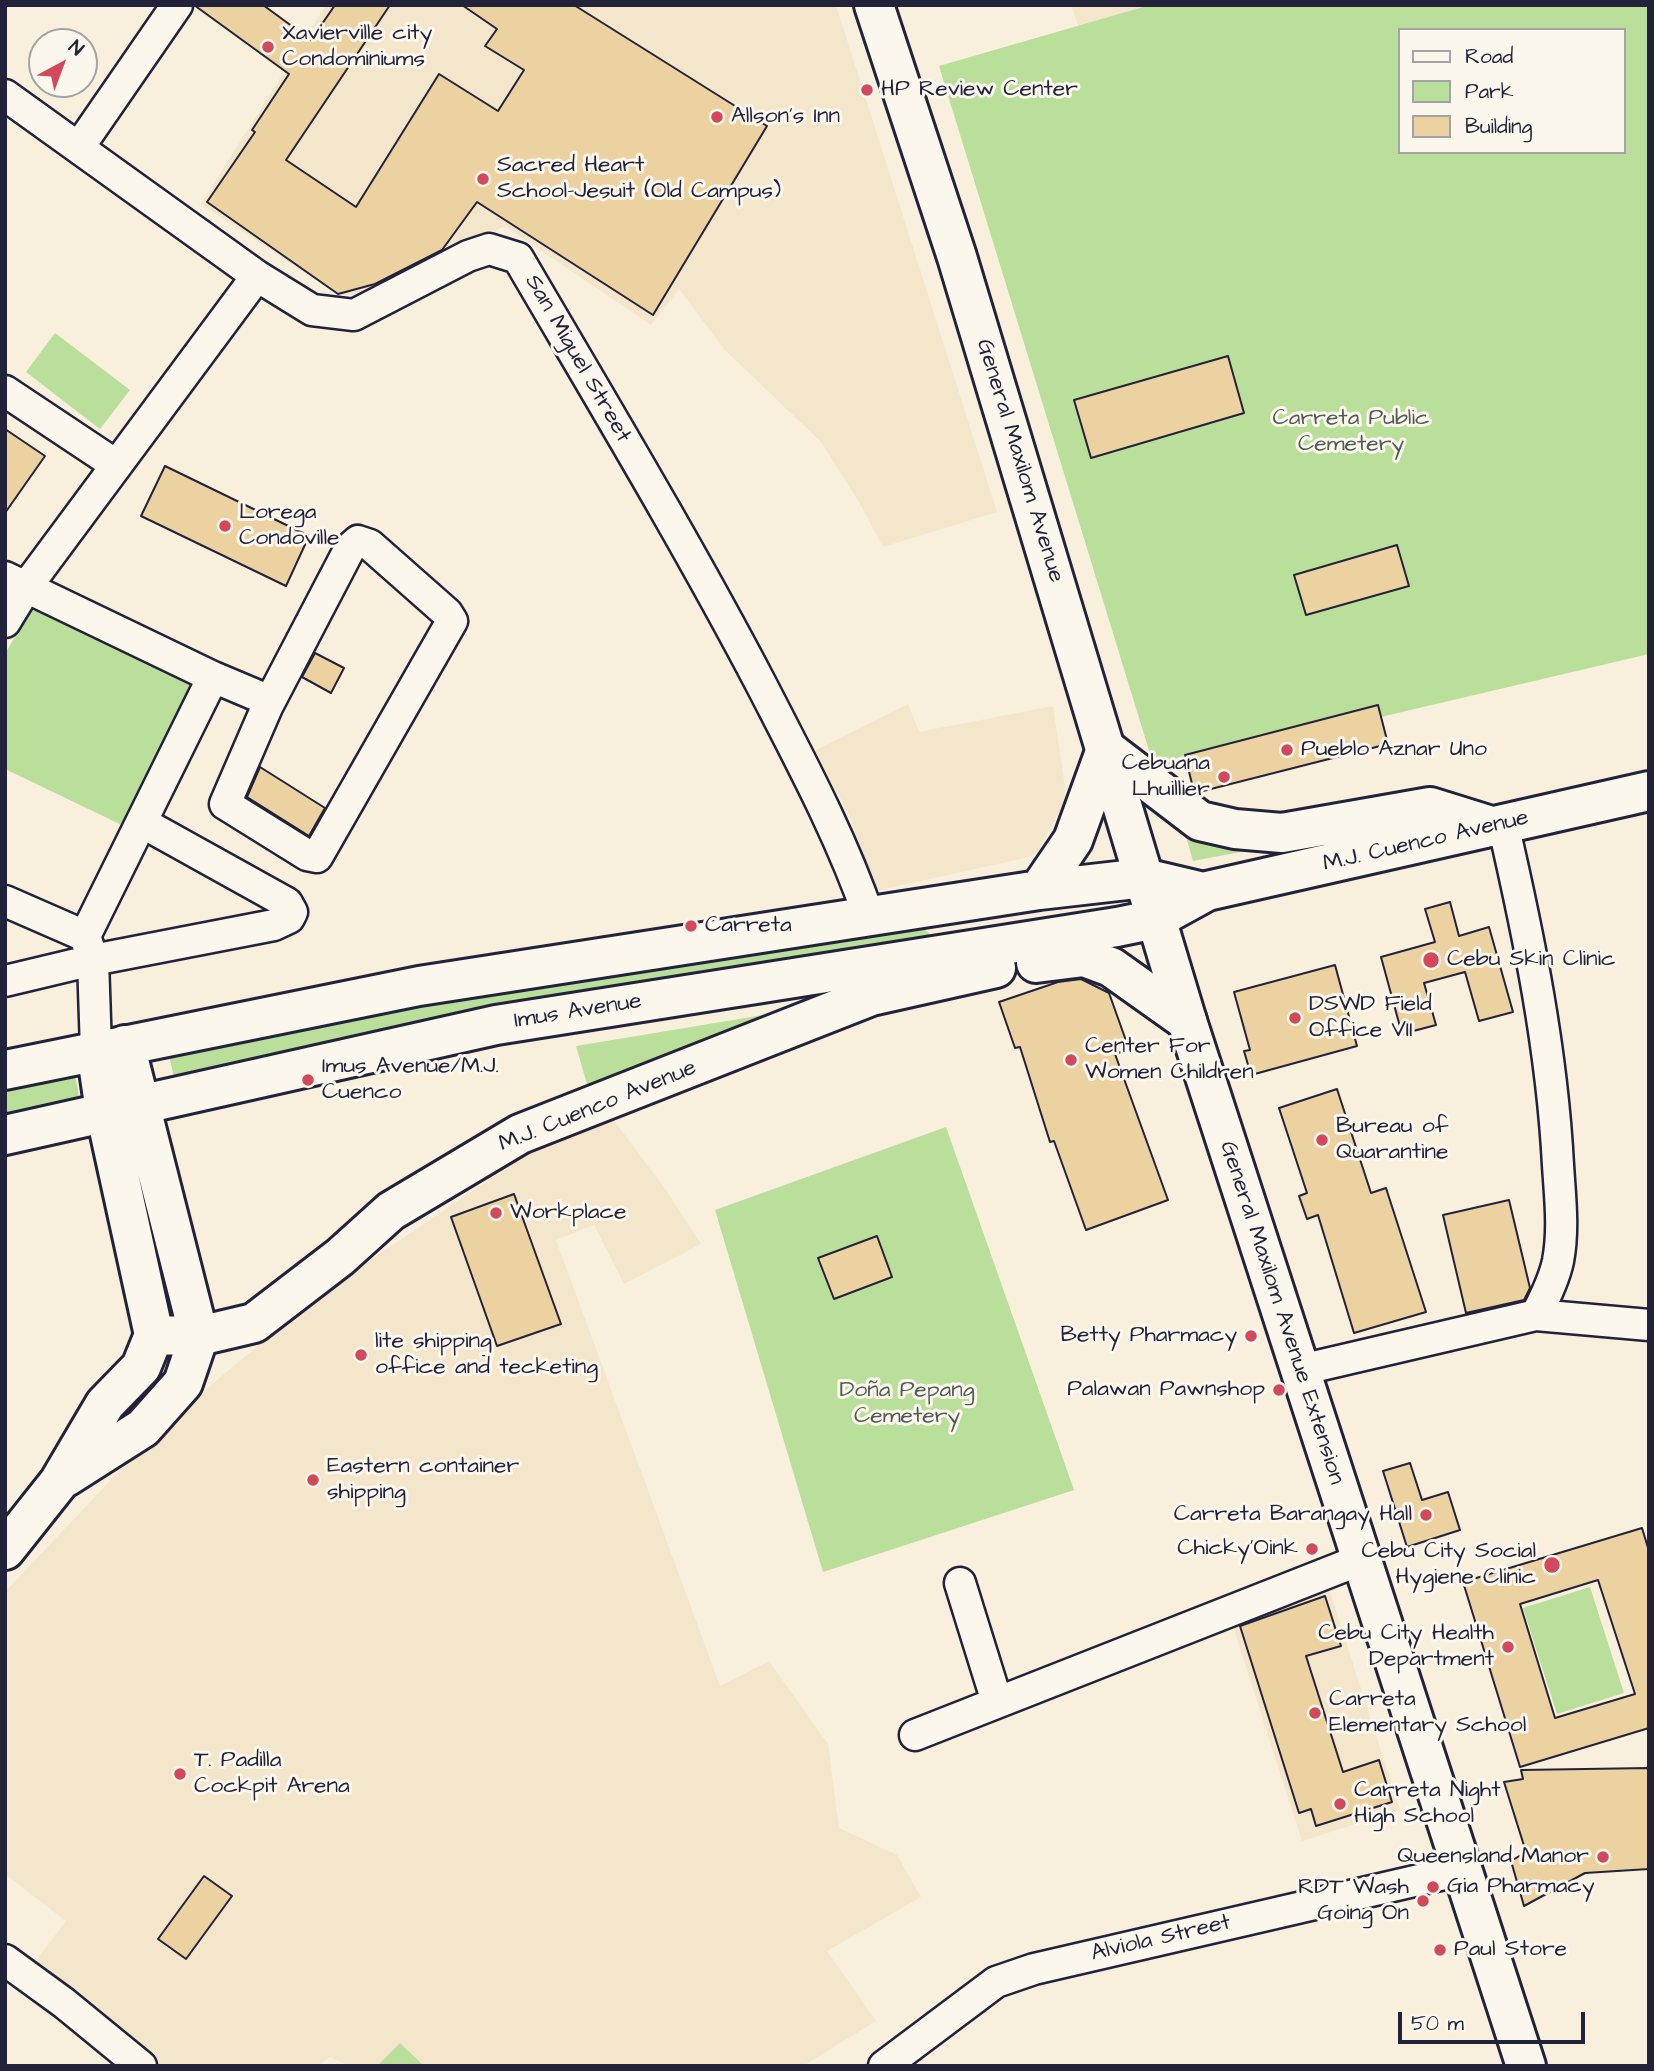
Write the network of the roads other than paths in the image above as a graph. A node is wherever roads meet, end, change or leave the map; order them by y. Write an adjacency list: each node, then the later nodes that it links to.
1 (177, 5): 4 (street)
2 (874, 5): 12 (main road, General Maxilom Avenue)
3 (5, 94): 4 (street, San Miguel Street)
4 (79, 147): 5 (street, San Miguel Street)
5 (257, 276): 7 (street); 20 (street, San Miguel Street)
6 (5, 391): 7 (street)
7 (116, 465): 8 (street)
8 (16, 582): 9 (street); 10 (street)
9 (5, 622)
10 (213, 677): 11 (street); 14 (street)
11 (270, 701): 11 (street)
12 (1105, 749): 15 (main road); 16 (main road, General Maxilom Avenue); 17 (main road)
13 (1649, 792): 15 (main road, M.J. Cuenco Avenue)
14 (143, 823): 24 (street); 24 (street)
15 (1498, 825): 18 (main road, M.J. Cuenco Avenue); 33 (street)
16 (1144, 878): 17 (main road); 18 (main road, M.J. Cuenco Avenue); 22 (main road, General Maxilom Avenue)
17 (1039, 890): 20 (main road)
18 (1203, 892): 22 (main road, M.J. Cuenco Avenue)
19 (5, 901): 21 (street)
20 (869, 917): 29 (main road)
21 (47, 918): 23 (street); 24 (street)
22 (1156, 919): 25 (main road, Imus Avenue); 28 (main road, General Maxilom Avenue Extension)
23 (5, 927)
24 (89, 948): 27 (street); 29 (street)
25 (954, 955): 26 (main road); 31 (main road, Imus Avenue)
26 (996, 968): 28 (main road, M.J. Cuenco Avenue); 36 (main road, M.J. Cuenco Avenue)
27 (5, 981)
28 (1188, 1021): 37 (main road, General Maxilom Avenue Extension)
29 (110, 1047): 30 (main road); 31 (main road)
30 (5, 1070)
31 (121, 1107): 32 (main road, Imus Avenue); 35 (main road); 36 (main road)
32 (5, 1135)
33 (1536, 1315): 34 (street); 37 (street)
34 (1649, 1325)
35 (154, 1335): 36 (main road, M.J. Cuenco Avenue); 38 (main road)
36 (199, 1336): 38 (main road)
37 (1300, 1370): 40 (main road, General Maxilom Avenue Extension)
38 (59, 1482): 39 (main road)
39 (5, 1550)
40 (1360, 1560): 42 (street); 44 (main road, General Maxilom Avenue Extension)
41 (960, 1583): 42 (street)
42 (997, 1702): 43 (street)
43 (915, 1735)
44 (1462, 1870): 47 (street, Alviola Street); 48 (main road, General Maxilom Avenue Extension)
45 (5, 1960): 46 (street)
46 (142, 2066)
47 (884, 2066)
48 (1526, 2066)

